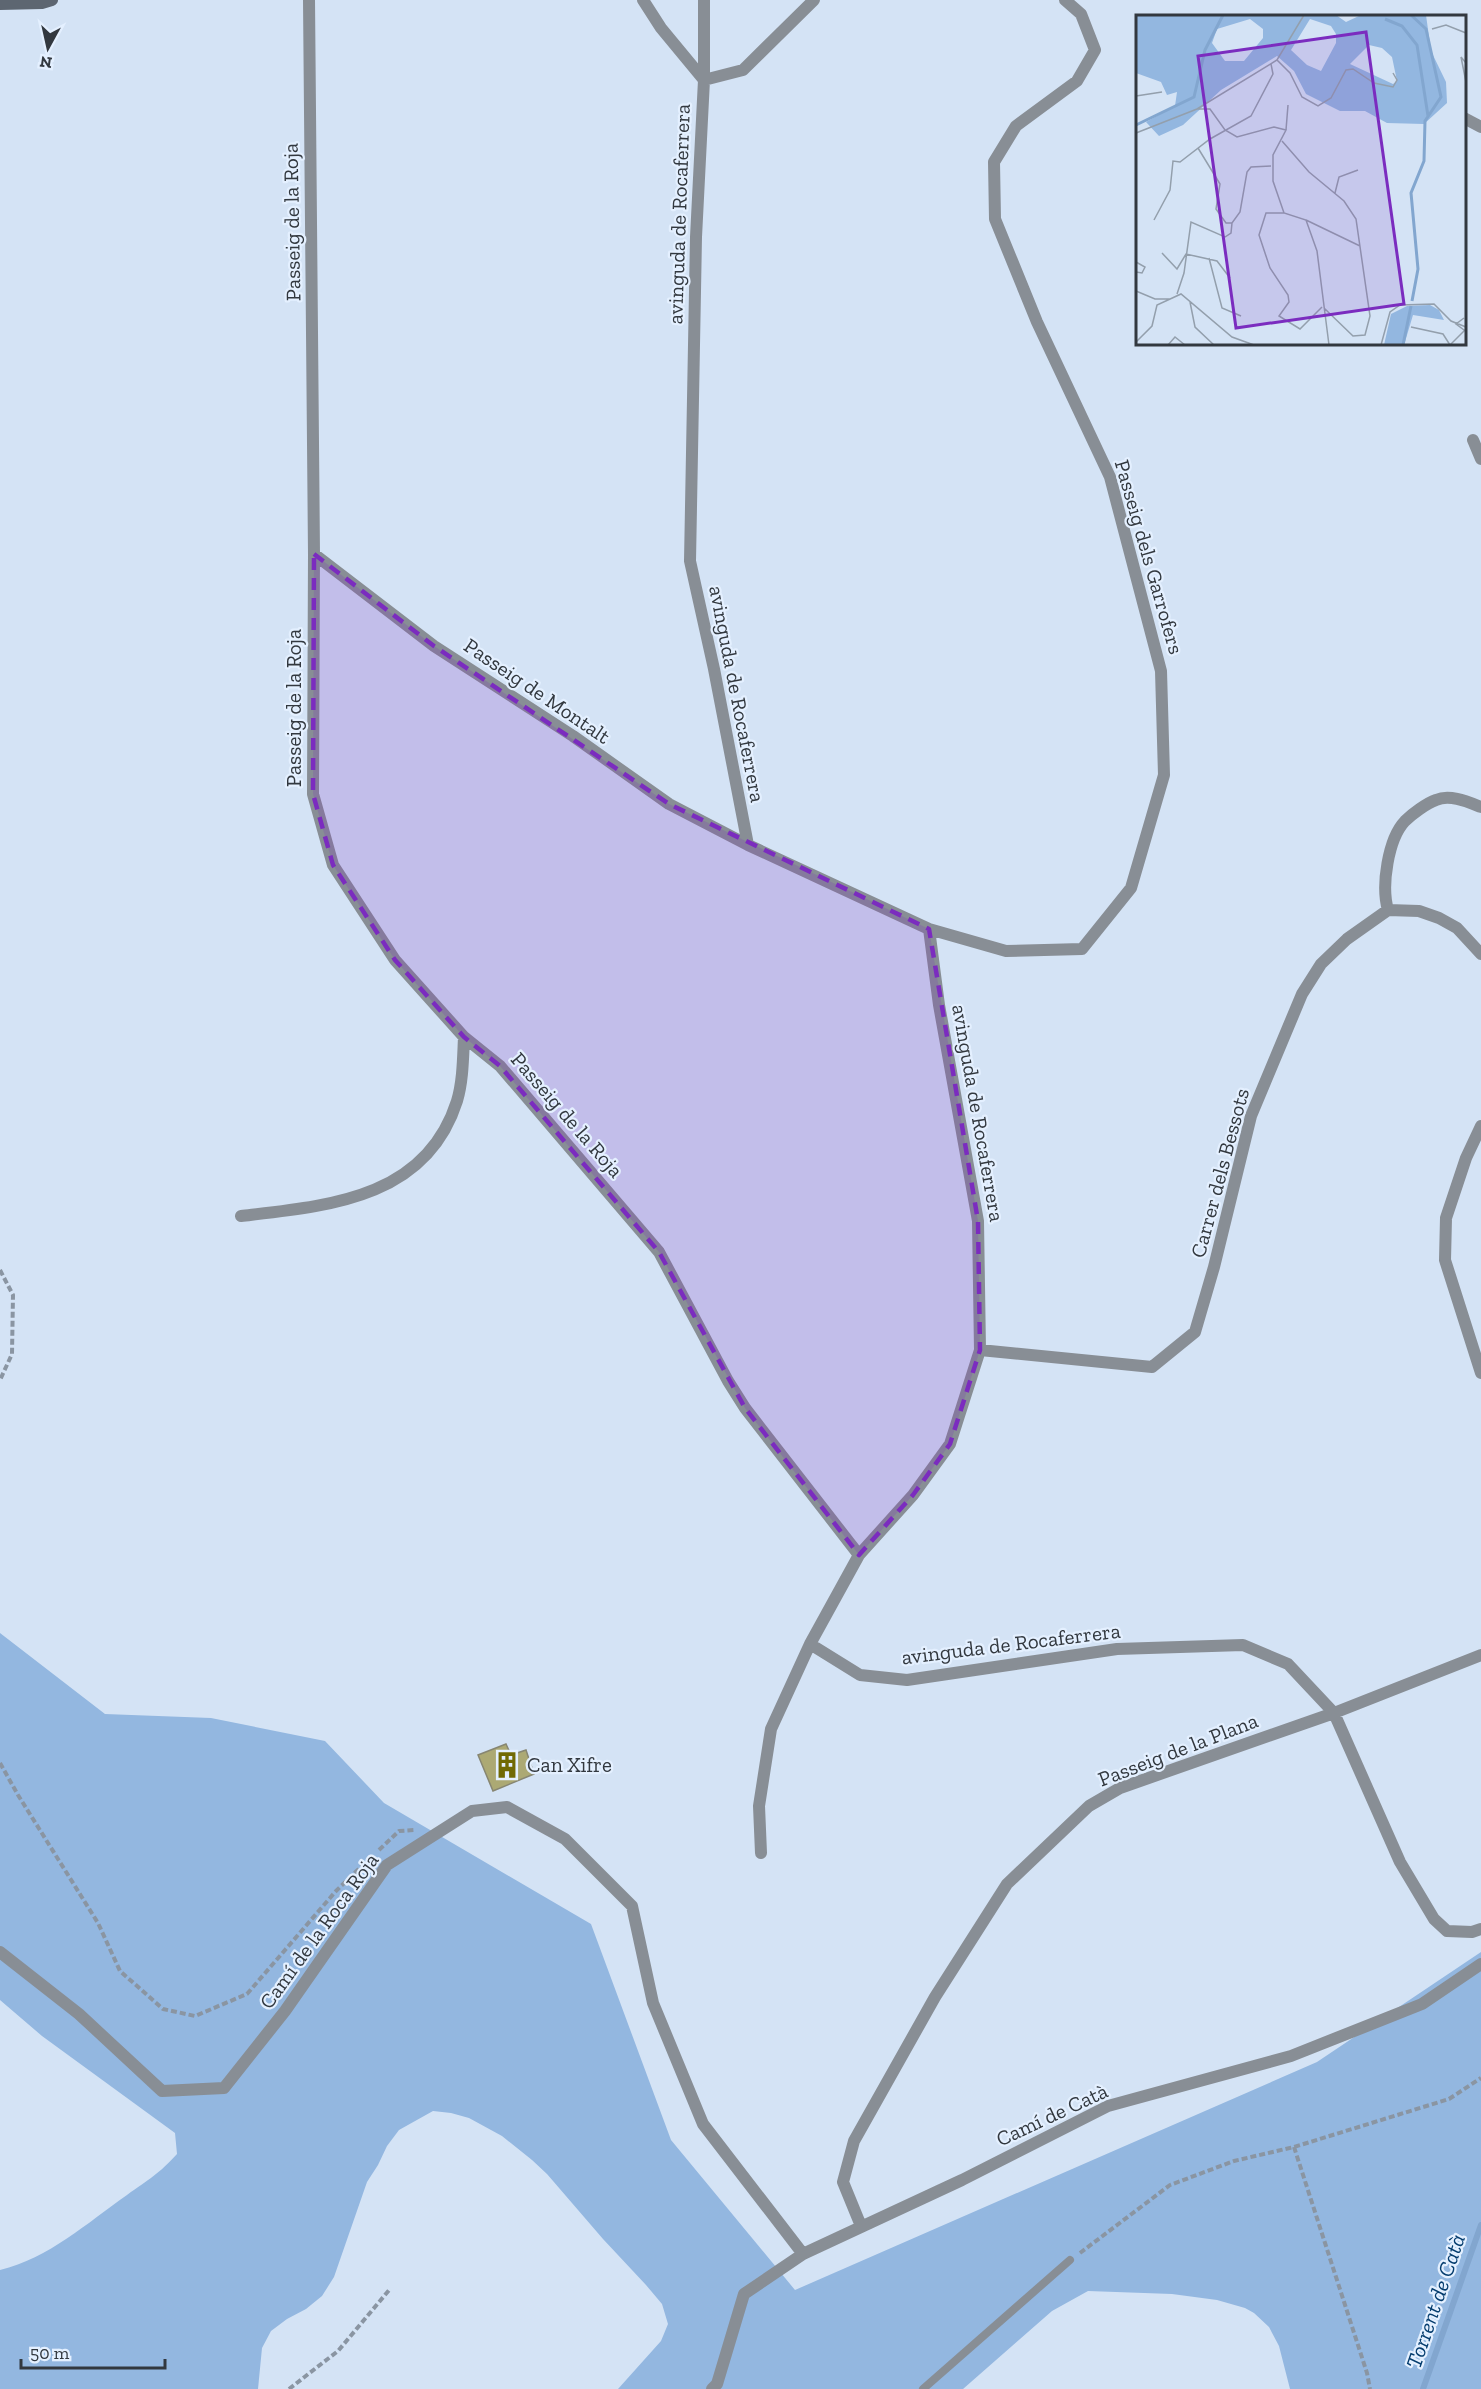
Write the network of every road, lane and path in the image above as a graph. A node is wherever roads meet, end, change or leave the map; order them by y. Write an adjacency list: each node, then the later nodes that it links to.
1 (52, 0): 7 (street)
2 (309, 0): 13 (street, Passeig de la Roja)
3 (643, 0): 8 (street)
4 (704, 0): 8 (street, avinguda de Rocaferrera)
5 (814, 0): 8 (street)
6 (1065, 0): 17 (street, Passeig dels Garrofers)
7 (0, 4)
8 (704, 80): 15 (street, avinguda de Rocaferrera)
9 (1466, 119): 10 (street)
10 (1481, 127)
11 (1473, 440): 12 (street)
12 (1481, 459)
13 (314, 554): 15 (street, Passeig de Montalt); 19 (street, Passeig de la Roja)
14 (1481, 807): 16 (street)
15 (748, 845): 17 (street)
16 (1388, 910): 18 (street); 23 (street, Carrer dels Bessots)
17 (929, 929): 23 (street, avinguda de Rocaferrera)
18 (1481, 954)
19 (464, 1037): 21 (street); 26 (street, Passeig de la Roja)
20 (1481, 1126): 24 (street)
21 (241, 1216)
22 (0, 1270): 25 (path)
23 (980, 1350): 26 (street, avinguda de Rocaferrera)
24 (1481, 1373)
25 (0, 1380)
26 (859, 1555): 27 (street, avinguda de Rocaferrera)
27 (810, 1644): 29 (street, avinguda de Rocaferrera); 32 (street)
28 (1481, 1655): 29 (street, Passeig de la Plana)
29 (1334, 1713): 33 (street, avinguda de Rocaferrera); 38 (street, Passeig de la Plana)
30 (0, 1762): 31 (path)
31 (445, 1828): 34 (street, Camí de la Roca Roja); 39 (street, Camí de la Roca Roja)
32 (761, 1853)
33 (1481, 1929)
34 (0, 1952)
35 (1481, 1964): 38 (street, Camí de Catà)
36 (1481, 2078): 37 (path)
37 (1294, 2147): 40 (path); 45 (path)
38 (861, 2226): 39 (street, Camí de Catà)
39 (803, 2254): 43 (street, Camí de Catà)
40 (1070, 2260): 44 (lane)
41 (390, 2289): 42 (path)
42 (290, 2389)
43 (712, 2389)
44 (923, 2389)
45 (1370, 2389)

